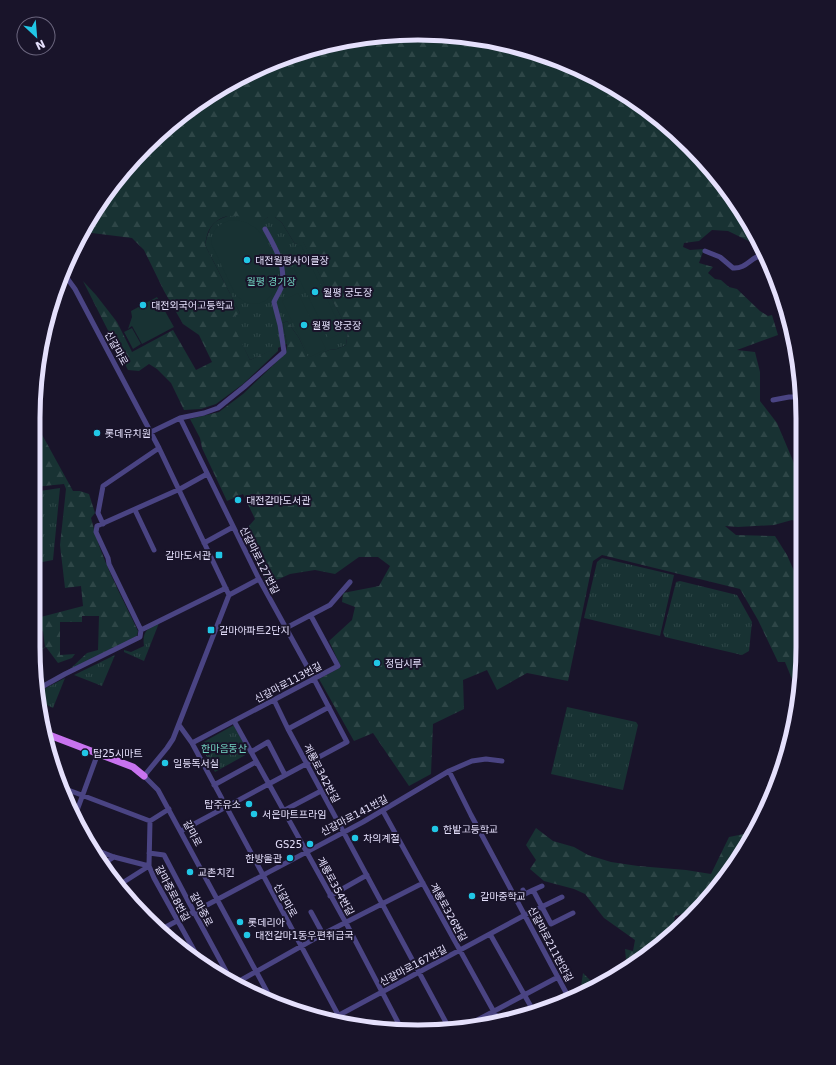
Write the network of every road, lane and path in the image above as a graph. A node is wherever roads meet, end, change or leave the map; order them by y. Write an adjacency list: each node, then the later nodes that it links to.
1 (265, 229): 7 (street)
2 (705, 251): 3 (street)
3 (759, 256)
4 (67, 278): 8 (street, 신갈마로)
5 (795, 397): 6 (street)
6 (773, 400)
7 (180, 418): 8 (street); 10 (street, 신갈마로127번길)
8 (151, 432): 9 (street, 신갈마로)
9 (160, 448): 11 (street, 신갈마로); 13 (street)
10 (207, 474): 11 (street); 14 (street, 신갈마로127번길)
11 (180, 489): 12 (street); 15 (street, 신갈마로)
12 (135, 510): 13 (street); 16 (street)
13 (103, 524): 23 (street)
14 (233, 527): 15 (street); 17 (street, 신갈마로127번길)
15 (204, 543): 19 (street, 신갈마로)
16 (154, 550)
17 (259, 579): 20 (street); 22 (street, 신갈마로127번길)
18 (350, 582): 21 (street)
19 (226, 588): 20 (street, 신갈마로); 23 (street)
20 (229, 594): 29 (street)
21 (311, 616): 22 (street); 24 (street, 신갈마로113번길)
22 (286, 628): 24 (street, 신갈마로127번길)
23 (141, 630): 25 (street)
24 (314, 679): 26 (street, 신갈마로113번길); 27 (street, 신갈마로127번길)
25 (42, 687)
26 (274, 700): 28 (street, 신갈마로113번길); 30 (street, 계룡로342번길)
27 (329, 708): 30 (street); 37 (street, 신갈마로127번길)
28 (234, 721): 32 (street, 신갈마로113번길); 33 (street, 계룡로354번길)
29 (179, 725): 32 (street, 신갈마로); 40 (street)
30 (288, 729): 37 (street, 계룡로342번길)
31 (51, 735): 34 (main road, 갈마로)
32 (192, 744): 42 (street, 신갈마로)
33 (251, 752): 36 (street, 계룡로354번길); 39 (street)
34 (98, 753): 40 (main road, 갈마로); 45 (street)
35 (502, 761): 38 (street, 신갈마로141번길)
36 (256, 762): 41 (street, 계룡로354번길); 42 (street)
37 (307, 764): 39 (street, 신갈마로127번길); 44 (street, 계룡로342번길)
38 (450, 771): 50 (street, 신갈마로141번길); 75 (street, 신갈마로211번안길)
39 (285, 775): 41 (street, 신갈마로127번길)
40 (144, 776): 48 (street, 갈마로)
41 (268, 784): 46 (street, 신갈마로127번길); 49 (street, 계룡로354번길)
42 (214, 785): 46 (street, 신갈마로)
43 (68, 790): 45 (street)
44 (322, 791): 49 (street); 53 (street, 계룡로342번길)
45 (83, 795): 47 (street); 51 (street)
46 (226, 807): 52 (street); 60 (street, 신갈마로)
47 (77, 809)
48 (169, 809): 51 (street); 52 (street, 갈마로)
49 (283, 811): 54 (street, 계룡로354번길)
50 (383, 811): 53 (street, 신갈마로141번길); 63 (street, 계룡로326번길)
51 (150, 821): 56 (street)
52 (181, 831): 69 (street, 갈마로)
53 (343, 832): 54 (street, 신갈마로141번길); 61 (street, 계룡로342번길)
54 (306, 851): 60 (street, 신갈마로141번길); 67 (street, 계룡로354번길)
55 (101, 852): 57 (street, 갈마중로8번길)
56 (149, 853): 59 (street); 72 (street, 갈마중로)
57 (114, 857): 58 (street); 59 (street, 갈마중로8번길)
58 (107, 861)
59 (149, 866): 62 (street); 76 (street, 갈마중로8번길)
60 (262, 875): 69 (street, 신갈마로141번길); 81 (street, 신갈마로)
61 (367, 875): 67 (street); 70 (street, 계룡로342번길)
62 (123, 883)
63 (423, 883): 70 (street, 갈마중로); 82 (street, 계룡로326번길)
64 (542, 886): 66 (street)
65 (523, 890): 66 (street)
66 (533, 890): 71 (street)
67 (330, 896): 77 (street, 계룡로354번길)
68 (562, 897): 71 (street, 신갈마로167번길)
69 (218, 900): 72 (street, 신갈마로141번길); 84 (street, 갈마로)
70 (383, 903): 77 (street, 갈마중로); 85 (street, 계룡로342번길)
71 (542, 907): 74 (street); 75 (street, 신갈마로167번길)
72 (194, 912): 76 (street, 신갈마로141번길); 86 (street, 갈마중로)
73 (311, 912): 79 (street)
74 (573, 913)
75 (525, 915): 80 (street, 신갈마로167번길); 87 (street, 신갈마로211번안길)
76 (178, 920): 78 (street, 신갈마로141번길); 83 (street, 갈마중로8번길)
77 (346, 922): 79 (street, 갈마중로); 89 (street, 계룡로354번길)
78 (165, 927)
79 (323, 934): 81 (street, 갈마중로)
80 (490, 934): 82 (street, 신갈마로167번길); 92 (street)
81 (302, 946): 84 (street, 갈마중로); 95 (street, 신갈마로)
82 (460, 950): 85 (street, 신갈마로167번길); 94 (street, 계룡로326번길)
83 (195, 952)
84 (256, 971): 88 (street, 갈마중로); 90 (street, 갈마로)
85 (419, 972): 89 (street, 신갈마로167번길); 99 (street, 계룡로342번길)
86 (228, 973)
87 (558, 977): 91 (street, 신갈마로211번안길); 92 (street)
88 (240, 980)
89 (382, 992): 95 (street, 신갈마로167번길); 98 (street, 계룡로354번길)
90 (268, 994)
91 (567, 994)
92 (524, 995): 93 (street); 94 (street)
93 (531, 1008)
94 (494, 1011): 96 (street, 계룡로326번길); 97 (street)
95 (339, 1016)
96 (497, 1017)
97 (478, 1020)
98 (399, 1024)
99 (447, 1024)

